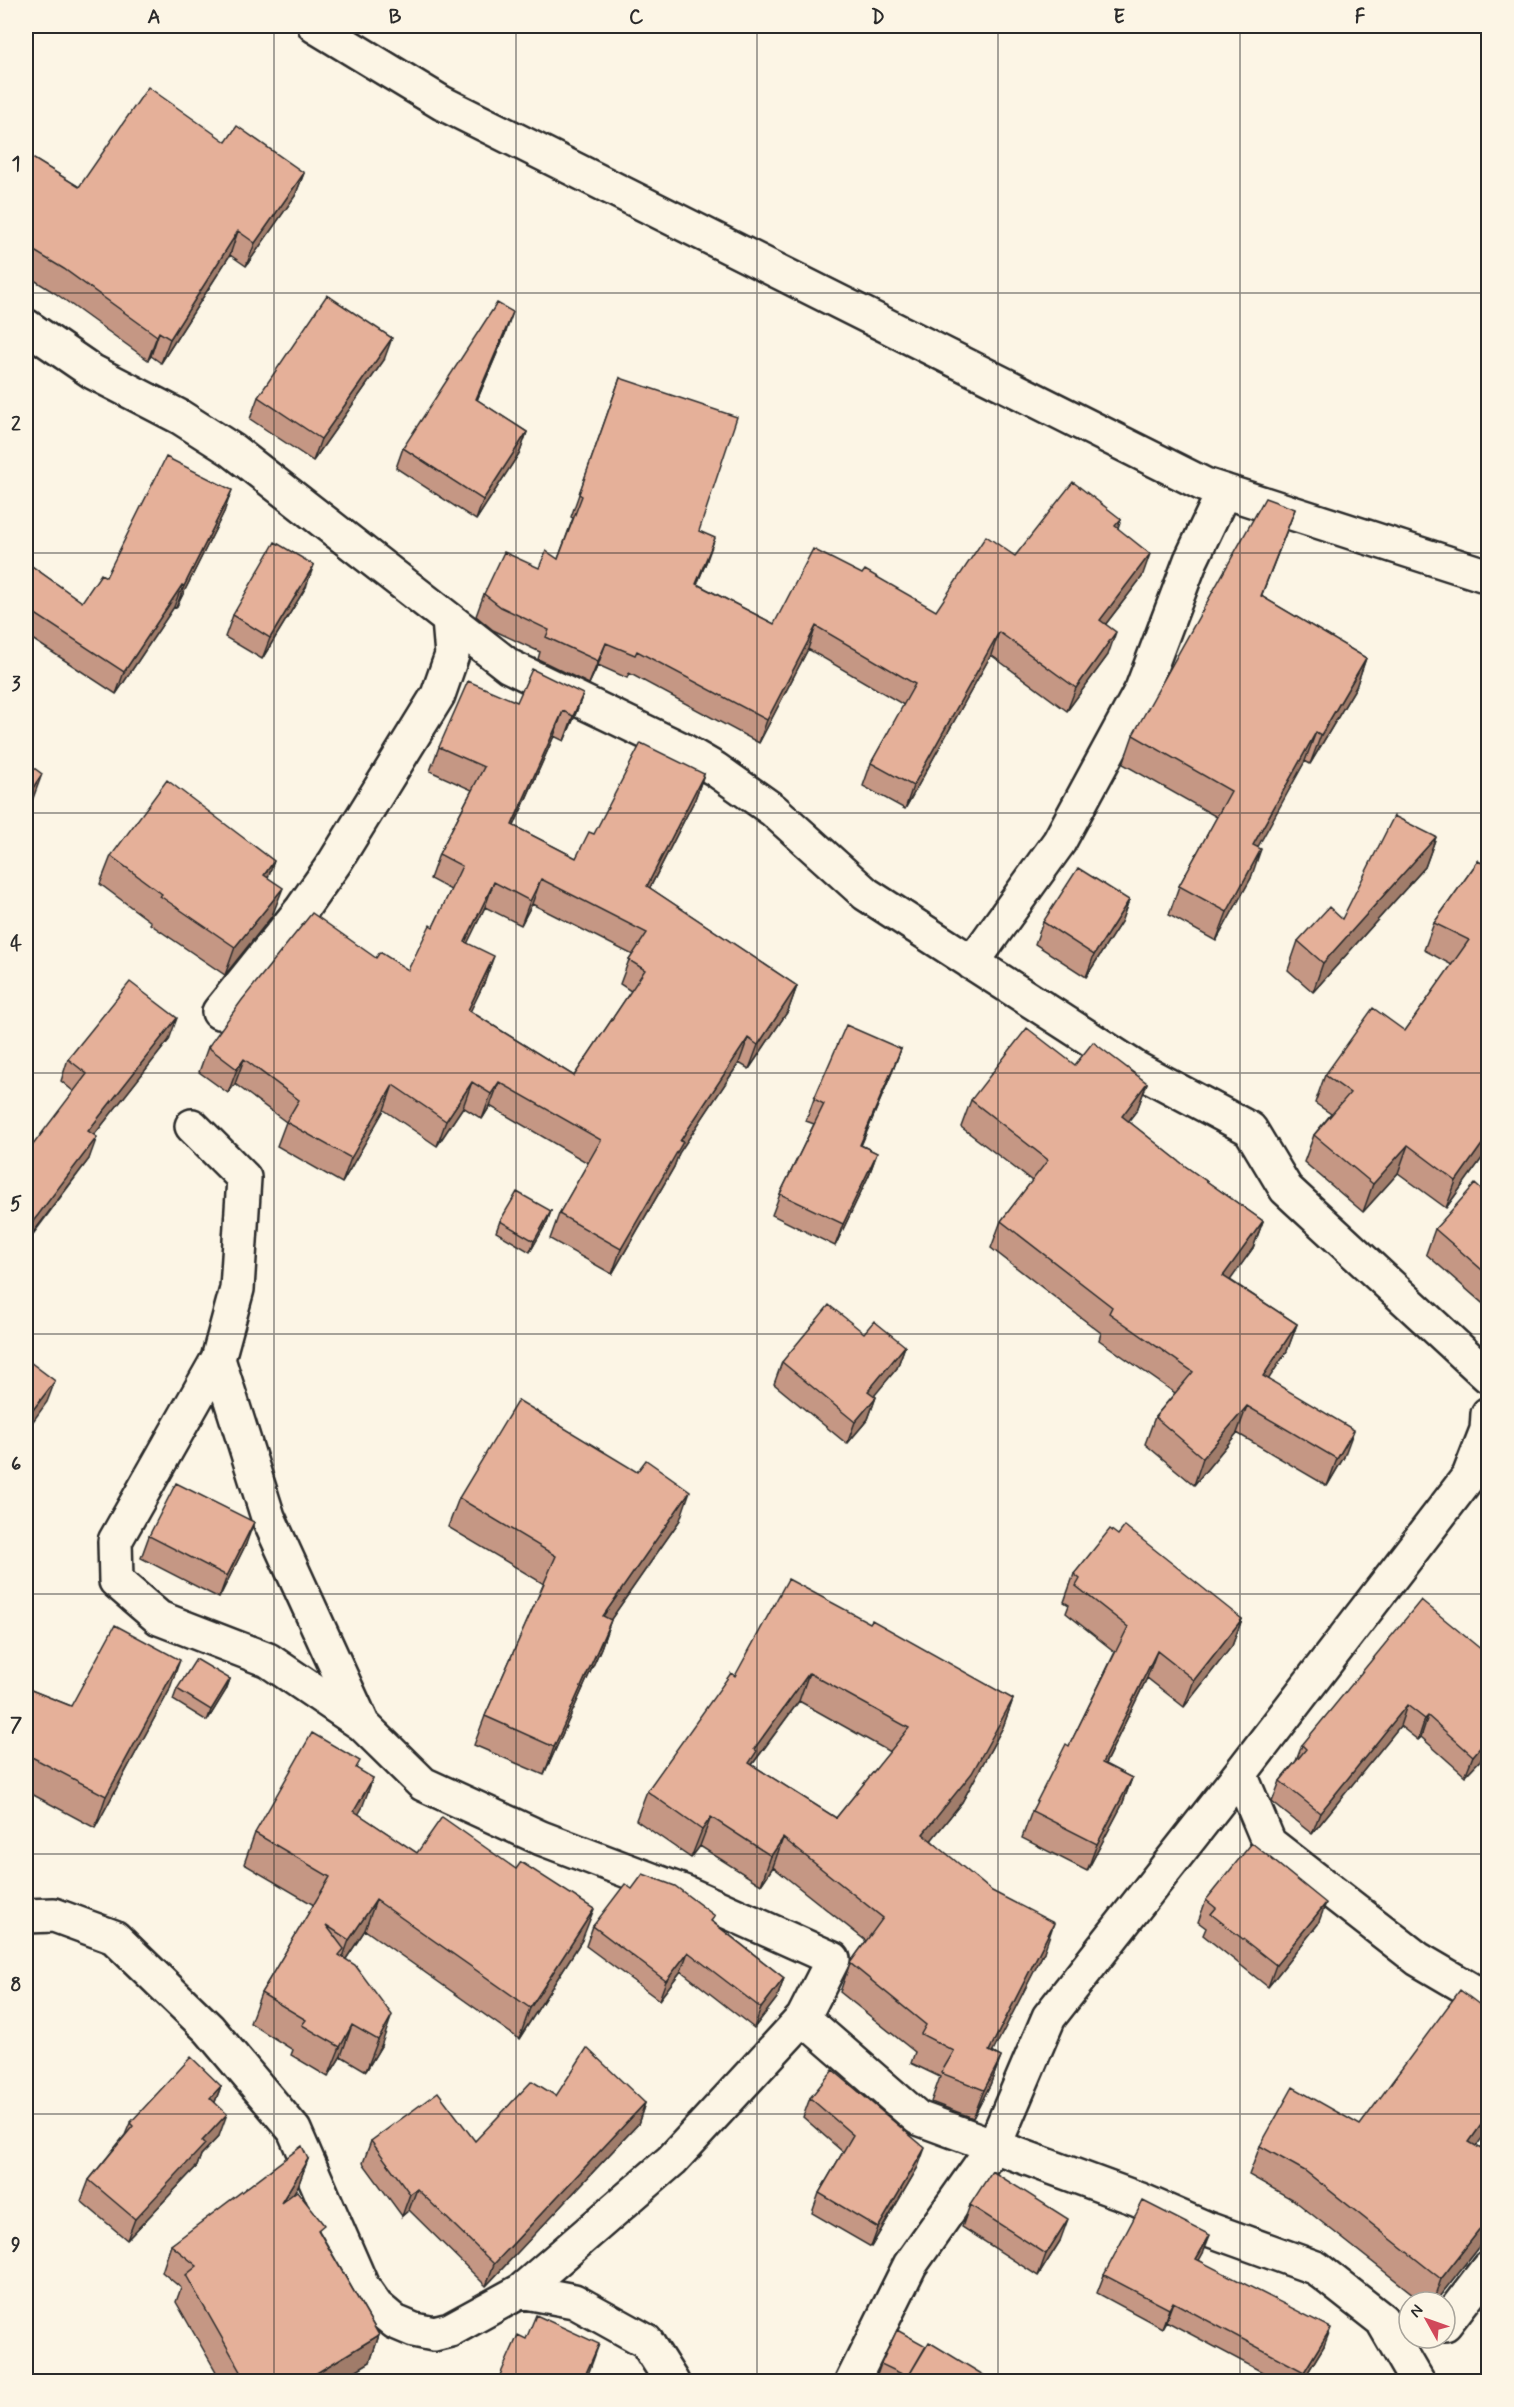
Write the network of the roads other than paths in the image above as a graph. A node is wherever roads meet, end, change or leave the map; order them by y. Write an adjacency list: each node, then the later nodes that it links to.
1 (315, 26): 3 (street)
2 (26, 326): 5 (street)
3 (1224, 491): 4 (street); 6 (street)
4 (1488, 576)
5 (450, 620): 6 (street); 7 (street)
6 (972, 963): 10 (street)
7 (219, 1012)
8 (192, 1126): 9 (street)
9 (218, 1359): 12 (street); 12 (street)
10 (1488, 1376)
11 (1488, 1414): 13 (street)
12 (363, 1725): 16 (street)
13 (1240, 1774): 15 (street); 17 (street)
14 (26, 1916): 19 (street)
15 (1488, 2000)
16 (803, 2018): 17 (street); 19 (street)
17 (994, 2146): 22 (street); 24 (street)
18 (1488, 2268): 20 (street)
19 (521, 2291): 23 (street)
20 (1457, 2308)
21 (1428, 2350): 22 (street)
22 (1415, 2375)
23 (672, 2382)
24 (852, 2382)

